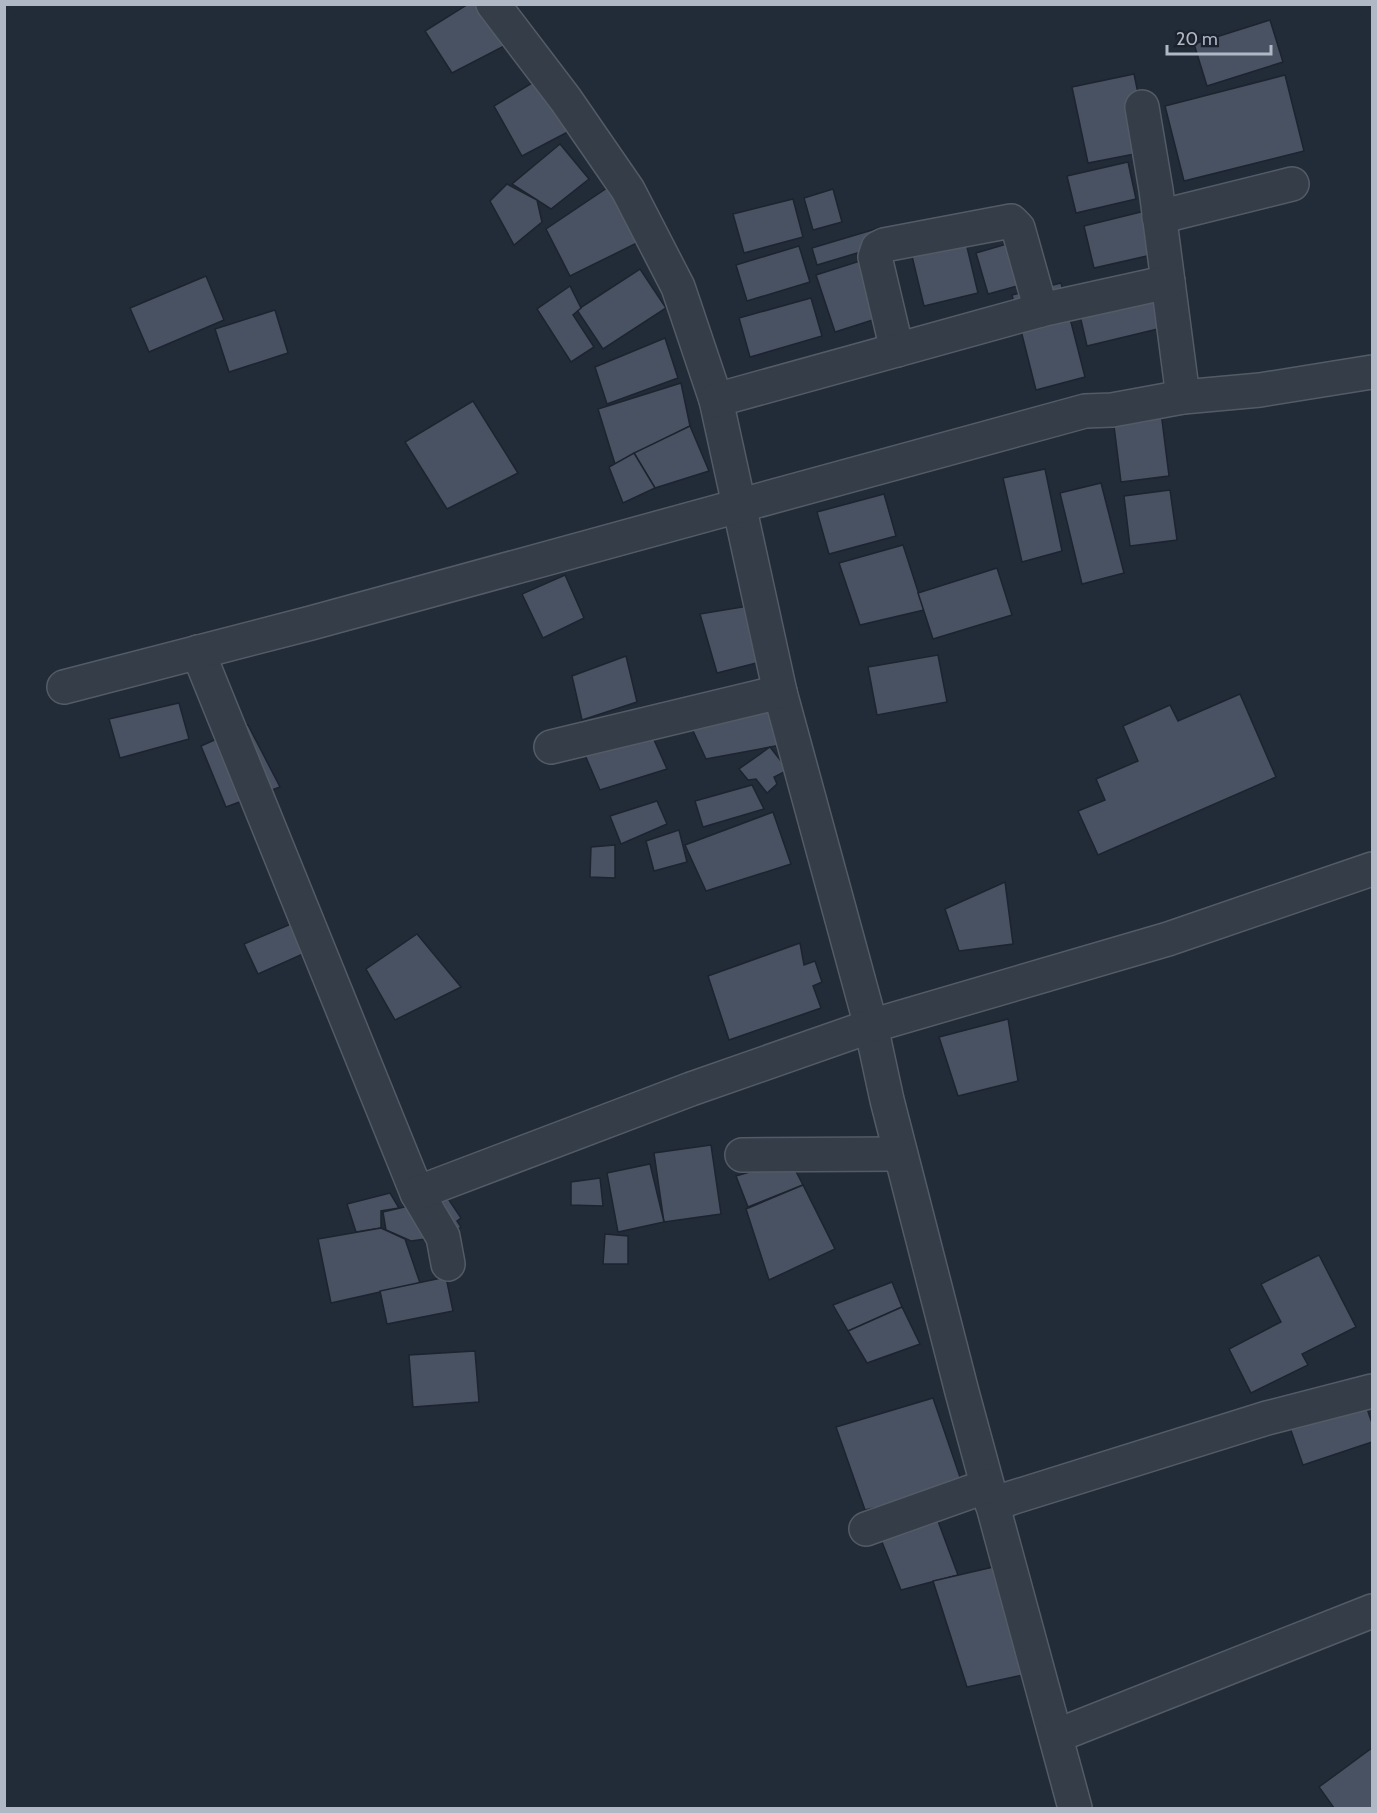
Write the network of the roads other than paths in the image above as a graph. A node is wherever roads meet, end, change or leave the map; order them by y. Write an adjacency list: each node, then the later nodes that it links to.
1 (493, 4): 10 (street)
2 (1142, 107): 4 (street)
3 (1292, 184): 4 (street)
4 (1159, 217): 5 (street)
5 (1168, 282): 6 (street); 9 (street)
6 (1041, 310): 7 (street); 7 (street)
7 (897, 350): 10 (street)
8 (1372, 372): 9 (street)
9 (1183, 397): 11 (street)
10 (716, 400): 11 (street)
11 (738, 506): 12 (street); 14 (street)
12 (198, 652): 13 (street); 20 (street)
13 (64, 687)
14 (780, 692): 15 (street); 17 (street)
15 (551, 747)
16 (1372, 869): 17 (street)
17 (871, 1026): 18 (street); 20 (street)
18 (900, 1154): 19 (street); 23 (street)
19 (742, 1155)
20 (417, 1192): 21 (street)
21 (448, 1264)
22 (1372, 1391): 23 (street)
23 (990, 1495): 24 (street); 26 (street)
24 (866, 1529)
25 (1372, 1611): 26 (street)
26 (1056, 1736): 27 (street)
27 (1075, 1809)

